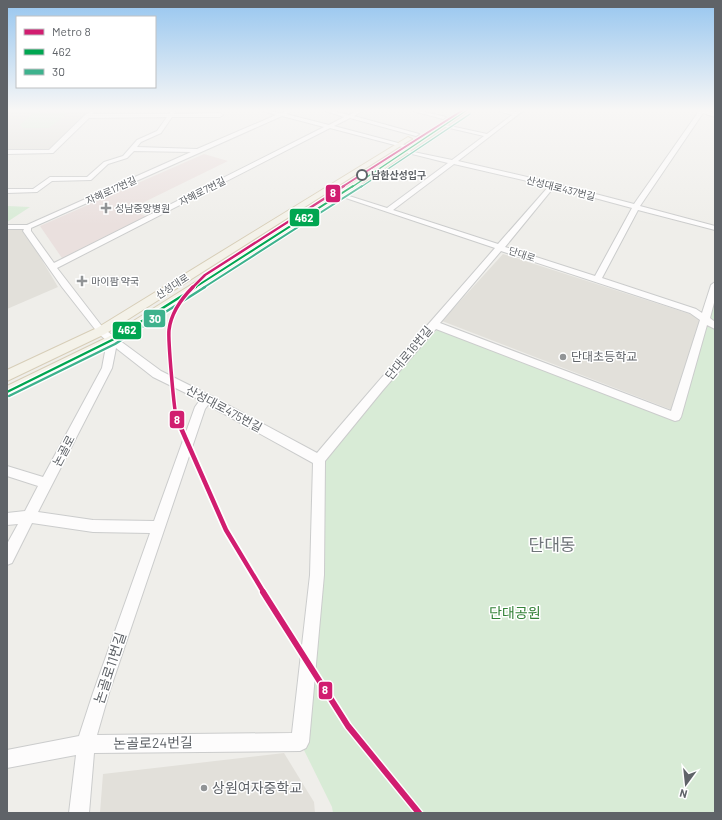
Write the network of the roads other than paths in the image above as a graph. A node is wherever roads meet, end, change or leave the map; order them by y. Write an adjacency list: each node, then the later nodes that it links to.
1 (55, 148): 9 (street)
2 (204, 148): 8 (street, 자혜로17번길)
3 (285, 148): 21 (street, 자혜로7번길)
4 (405, 148): 10 (street, 산성대로437번길); 12 (main road, 산성대로); 14 (main road, 산성대로)
5 (469, 148): 10 (street)
6 (675, 148): 15 (street)
7 (133, 149): 8 (street); 13 (street)
8 (200, 150): 18 (street, 자혜로17번길)
9 (7, 152)
10 (452, 162): 11 (street, 산성대로437번길); 16 (street)
11 (553, 185): 15 (street, 산성대로437번길); 20 (street, 단대로16번길)
12 (325, 190): 14 (street, 단대로); 27 (main road, 산성대로)
13 (7, 191)
14 (340, 195): 16 (street, 단대로); 28 (main road, 산성대로)
15 (635, 208): 19 (street, 산성대로437번길); 22 (street)
16 (389, 210): 20 (street, 단대로)
17 (7, 227): 18 (street, 자혜로17번길)
18 (28, 227): 21 (street, 산성대로475번길)
19 (715, 228)
20 (499, 246): 22 (street, 단대로); 25 (street, 단대로16번길)
21 (53, 267): 27 (street, 산성대로475번길)
22 (597, 278): 24 (street, 단대로)
23 (715, 285): 24 (street)
24 (704, 318): 25 (street); 26 (street, 단대로)
25 (433, 324): 32 (street, 단대로16번길)
26 (715, 326)
27 (101, 331): 28 (street, 산성대로475번길); 29 (main road, 산성대로)
28 (112, 340): 30 (main road, 산성대로); 31 (street, 산성대로475번길); 34 (street, 논골로)
29 (7, 376)
30 (7, 392)
31 (207, 399): 32 (street, 산성대로475번길); 37 (street, 논골로11번길)
32 (319, 460): 39 (street, 논골로24번길)
33 (7, 471): 34 (street)
34 (47, 483): 35 (street, 논골로)
35 (29, 517): 36 (street); 37 (street); 38 (street, 논골로)
36 (7, 519)
37 (159, 527): 39 (street, 논골로11번길)
38 (7, 558)
39 (86, 744): 40 (street, 논골로24번길); 41 (street, 논골로11번길)
40 (7, 759)
41 (79, 813)

